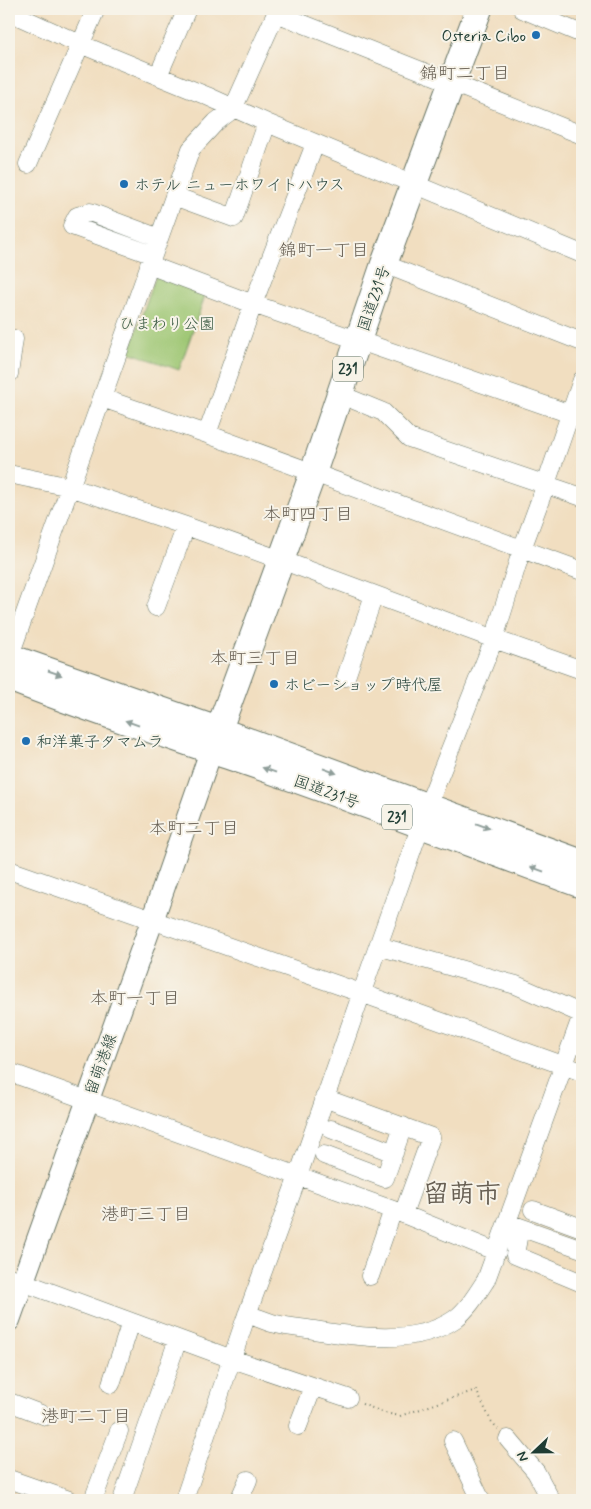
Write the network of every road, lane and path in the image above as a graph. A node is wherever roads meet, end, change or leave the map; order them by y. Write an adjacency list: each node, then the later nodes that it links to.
1 (96, 9): 8 (street)
2 (187, 9): 9 (street)
3 (480, 9): 10 (highway, 国道231号 / 231)
4 (522, 9): 7 (street)
5 (277, 11): 10 (street); 11 (street)
6 (9, 12): 8 (street)
7 (582, 34)
8 (80, 44): 9 (street); 15 (street)
9 (158, 76): 11 (street)
10 (452, 82): 13 (street); 16 (highway, 国道231号 / 231)
11 (233, 109): 12 (street); 17 (street)
12 (267, 123): 14 (street); 17 (street)
13 (582, 135)
14 (315, 144): 16 (street); 22 (street)
15 (28, 164)
16 (414, 184): 19 (street); 21 (highway, 国道231号 / 231)
17 (174, 196): 18 (street)
18 (159, 238): 20 (street); 20 (street)
19 (582, 254)
20 (151, 260): 22 (street); 29 (street)
21 (384, 264): 24 (highway, 国道231号 / 231); 25 (street)
22 (253, 304): 24 (street); 31 (street)
23 (14, 339): 26 (street)
24 (359, 340): 28 (highway, 国道231号 / 231); 30 (street)
25 (582, 342)
26 (9, 374)
27 (582, 380): 30 (street)
28 (339, 394): 32 (highway, 国道231号 / 231); 34 (street)
29 (102, 398): 31 (street); 35 (street)
30 (577, 416): 34 (street)
31 (207, 434): 32 (street)
32 (313, 473): 38 (street); 39 (highway, 国道231号 / 231)
33 (9, 474): 35 (street)
34 (546, 484): 36 (street); 38 (street)
35 (70, 487): 37 (street); 44 (street)
36 (582, 497)
37 (186, 526): 39 (street); 42 (street)
38 (522, 549): 40 (street); 43 (street)
39 (281, 560): 41 (street); 48 (highway, 国道231号 / 231)
40 (582, 571)
41 (374, 595): 43 (street); 46 (street)
42 (156, 608)
43 (494, 639): 45 (street); 49 (street)
44 (9, 657): 48 (highway, 国道231号 / 231, one-way to 48)
45 (582, 670)
46 (346, 677)
47 (9, 678): 48 (highway, 国道231号 / 231, one-way to 47)
48 (215, 740): 49 (highway, 国道231号 / 231); 53 (main road, 留萌港線)
49 (425, 815): 50 (highway, 国道231号 / 231, one-way to 50); 52 (highway, 国道231号 / 231, one-way to 49); 54 (street)
50 (582, 863)
51 (9, 870): 53 (street)
52 (582, 885)
53 (152, 921): 55 (street); 61 (main road, 留萌港線)
54 (378, 946): 55 (street); 56 (street)
55 (361, 993): 57 (street); 60 (street)
56 (582, 1015): 57 (street)
57 (564, 1065): 59 (street); 69 (street)
58 (9, 1072): 61 (street)
59 (582, 1072)
60 (324, 1098): 62 (street); 66 (street)
61 (88, 1100): 66 (street); 74 (main road, 留萌港線)
62 (403, 1126): 64 (street); 68 (street)
63 (331, 1130): 64 (street)
64 (394, 1152): 65 (street)
65 (324, 1156)
66 (298, 1176): 68 (street); 76 (street)
67 (533, 1210): 70 (street)
68 (398, 1212): 72 (street); 73 (street)
69 (514, 1225): 71 (street); 72 (street); 75 (street)
70 (582, 1228)
71 (582, 1249)
72 (497, 1252): 76 (street)
73 (370, 1276)
74 (15, 1280): 77 (main road, 留萌港線); 78 (street)
75 (582, 1283)
76 (246, 1317): 80 (street)
77 (9, 1320)
78 (131, 1322): 79 (street); 81 (street)
79 (178, 1339): 80 (street); 94 (street)
80 (232, 1359): 82 (street); 95 (street)
81 (111, 1384)
82 (313, 1387): 83 (street); 86 (street)
83 (348, 1398): 88 (path)
84 (9, 1402): 85 (street)
85 (46, 1416)
86 (298, 1426)
87 (119, 1431): 93 (street)
88 (508, 1439): 98 (street)
89 (453, 1441): 97 (street)
90 (9, 1479): 92 (street)
91 (248, 1480): 96 (street)
92 (69, 1500)
93 (93, 1500)
94 (122, 1500)
95 (184, 1500)
96 (239, 1500)
97 (481, 1500)
98 (551, 1500)

